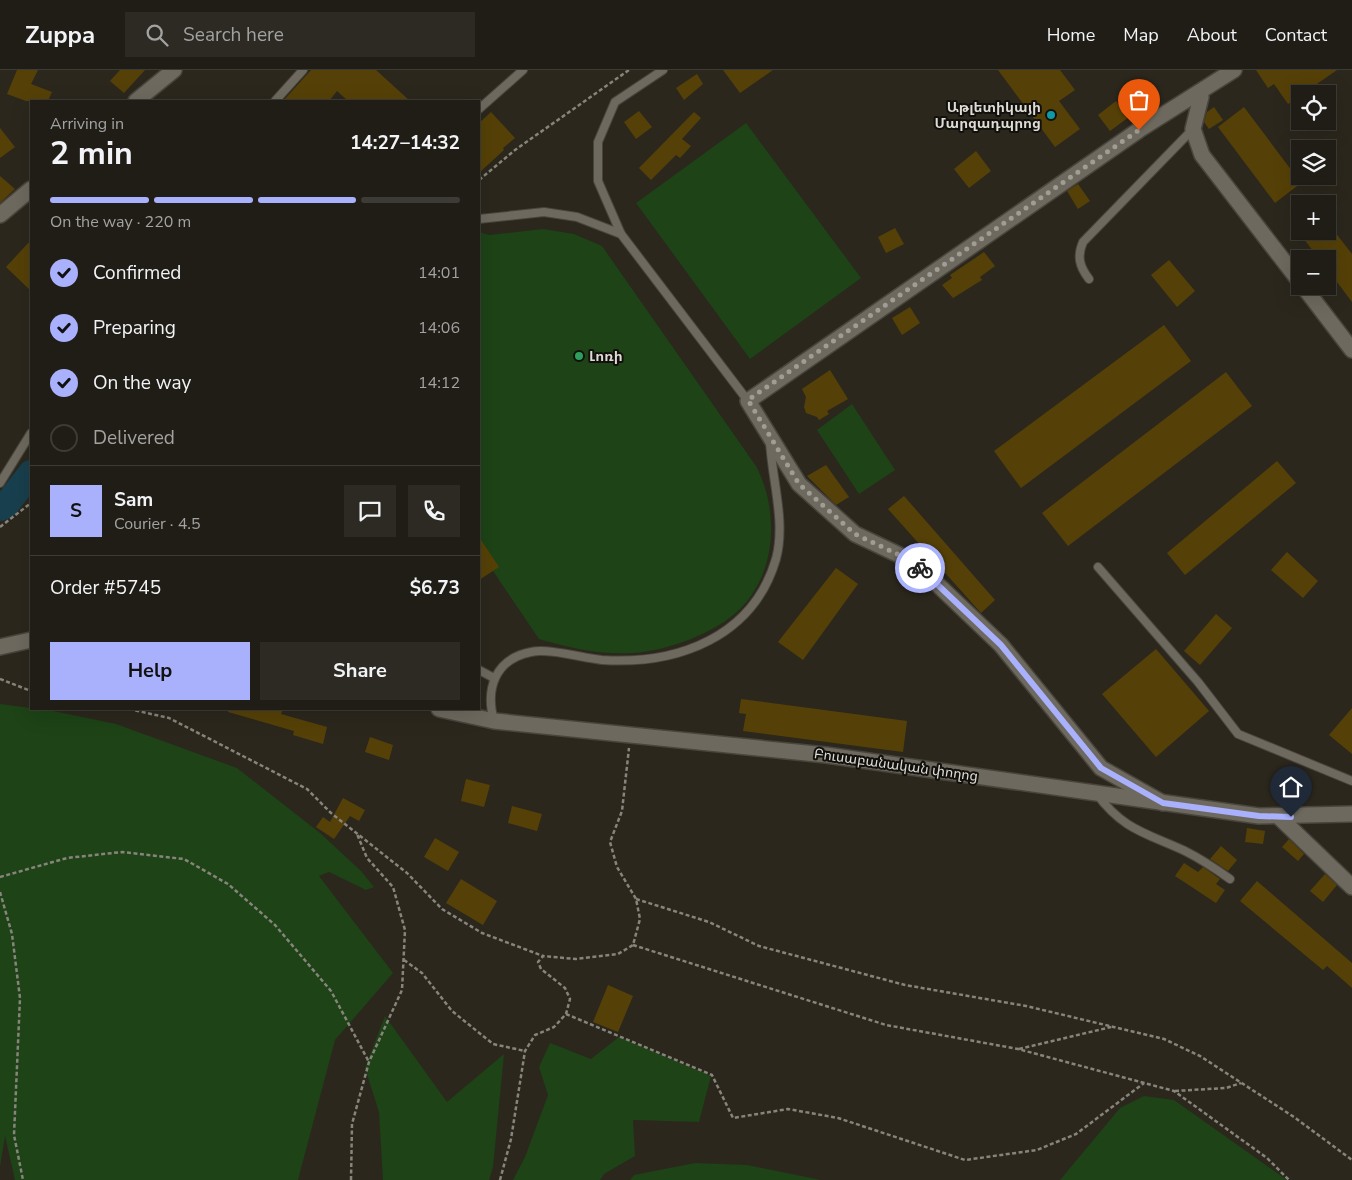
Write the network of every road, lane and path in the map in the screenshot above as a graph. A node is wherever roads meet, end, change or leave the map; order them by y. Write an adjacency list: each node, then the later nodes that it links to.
1 (174, 70): 8 (street)
2 (303, 70): 9 (lane)
3 (523, 70): 10 (lane)
4 (629, 70): 12 (path)
5 (663, 70): 16 (lane)
6 (1234, 70): 7 (street)
7 (1200, 92): 11 (street); 21 (street)
8 (137, 100)
9 (277, 100)
10 (480, 108)
11 (1193, 129): 17 (street); 18 (lane)
12 (480, 179)
13 (30, 189): 14 (street)
14 (0, 215)
15 (480, 219): 16 (lane)
16 (621, 234): 21 (lane)
17 (1291, 270)
18 (1089, 279)
19 (1310, 295): 20 (street)
20 (1352, 350)
21 (748, 400): 23 (street)
22 (30, 436): 24 (lane)
23 (769, 436): 31 (lane); 40 (street)
24 (0, 483)
25 (30, 504): 26 (path)
26 (0, 527)
27 (1098, 566): 38 (lane)
28 (30, 640): 29 (street)
29 (0, 647)
30 (480, 671): 31 (lane)
31 (494, 678): 36 (lane)
32 (0, 680): 33 (path)
33 (30, 691)
34 (133, 710): 43 (path)
35 (444, 710): 36 (street, Բուսաբանական փողոց)
36 (494, 721): 37 (street, Բուսաբանական փողոց)
37 (630, 734): 39 (street, Բուսաբանական փողոց); 48 (path)
38 (1352, 781)
39 (1096, 793): 40 (street, Բուսաբանական փողոց); 45 (lane)
40 (1163, 803): 42 (street, Բուսաբանական փողոց)
41 (1352, 814): 42 (street, Բուսաբանական փողոց)
42 (1278, 816): 46 (street)
43 (357, 833): 50 (path); 51 (path)
44 (0, 877): 56 (path)
45 (1230, 879)
46 (1352, 887)
47 (0, 892): 61 (path)
48 (636, 899): 49 (path); 53 (path)
49 (633, 944): 50 (path); 54 (path)
50 (543, 956): 52 (path)
51 (404, 960): 55 (path); 56 (path)
52 (566, 1014): 55 (path); 58 (path)
53 (1112, 1027): 54 (path); 57 (path)
54 (1018, 1049): 58 (path)
55 (525, 1051): 63 (path)
56 (370, 1062): 62 (path)
57 (1242, 1083): 59 (path); 60 (path)
58 (1144, 1084): 59 (path)
59 (1174, 1092): 64 (path)
60 (1352, 1160)
61 (23, 1180)
62 (351, 1180)
63 (500, 1180)
64 (1289, 1180)

